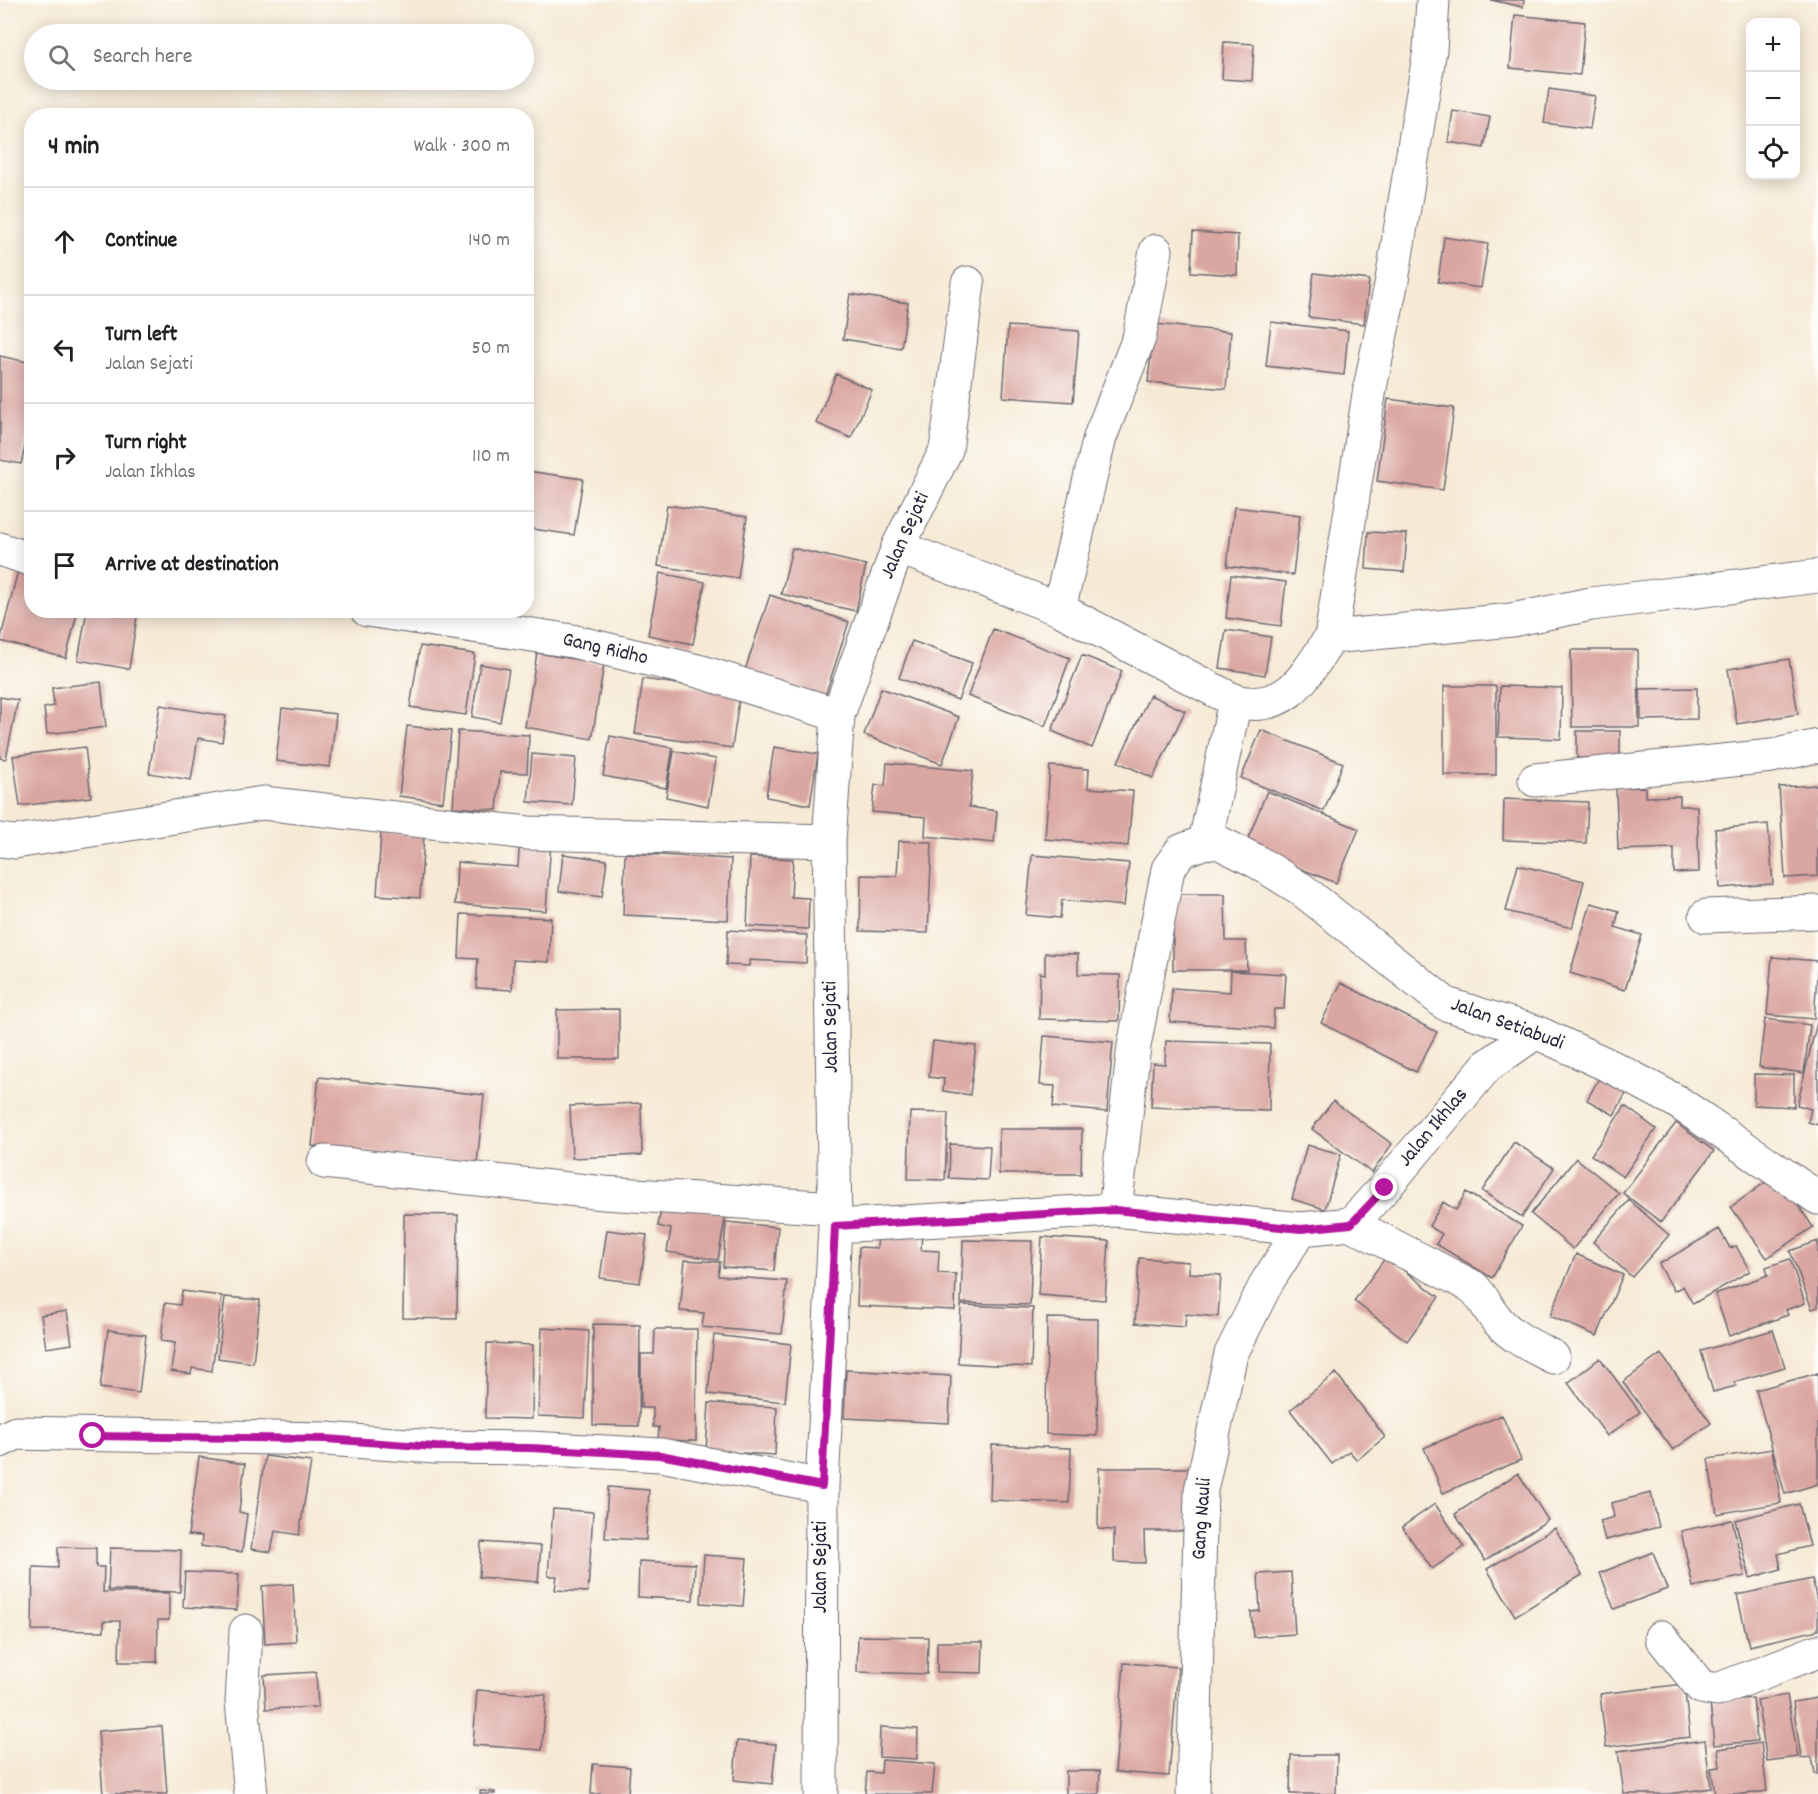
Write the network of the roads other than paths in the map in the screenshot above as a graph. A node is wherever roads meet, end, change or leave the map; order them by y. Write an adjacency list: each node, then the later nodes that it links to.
1 (1433, 0): 10 (street)
2 (1156, 251): 8 (street)
3 (968, 283): 4 (street, Jalan Sejati)
4 (898, 547): 8 (street); 12 (street, Jalan Sejati)
5 (0, 549): 6 (street)
6 (24, 557)
7 (1818, 576): 10 (street)
8 (1059, 609): 11 (street)
9 (422, 618): 12 (street, Gang Ridho)
10 (1331, 637): 11 (street)
11 (1235, 701): 17 (street)
12 (838, 715): 16 (street, Jalan Sejati)
13 (1818, 746): 14 (street)
14 (1535, 780)
15 (0, 840): 16 (street)
16 (829, 842): 24 (street, Jalan Sejati)
17 (1205, 842): 20 (street, Jalan Setiabudi); 23 (street)
18 (1818, 912): 19 (street)
19 (1706, 916)
20 (1536, 1032): 22 (street, Jalan Setiabudi); 25 (street, Jalan Ikhlas)
21 (324, 1162): 24 (street)
22 (1818, 1198)
23 (1115, 1210): 24 (street); 26 (street)
24 (835, 1217): 29 (street, Jalan Sejati)
25 (1351, 1224): 26 (street); 27 (street)
26 (1301, 1229): 35 (street, Gang Nauli)
27 (1553, 1357)
28 (2, 1440): 29 (street)
29 (822, 1486): 34 (street, Jalan Sejati)
30 (246, 1631): 33 (street)
31 (1661, 1637): 32 (street)
32 (1818, 1651)
33 (251, 1794)
34 (821, 1794)
35 (1193, 1794)

